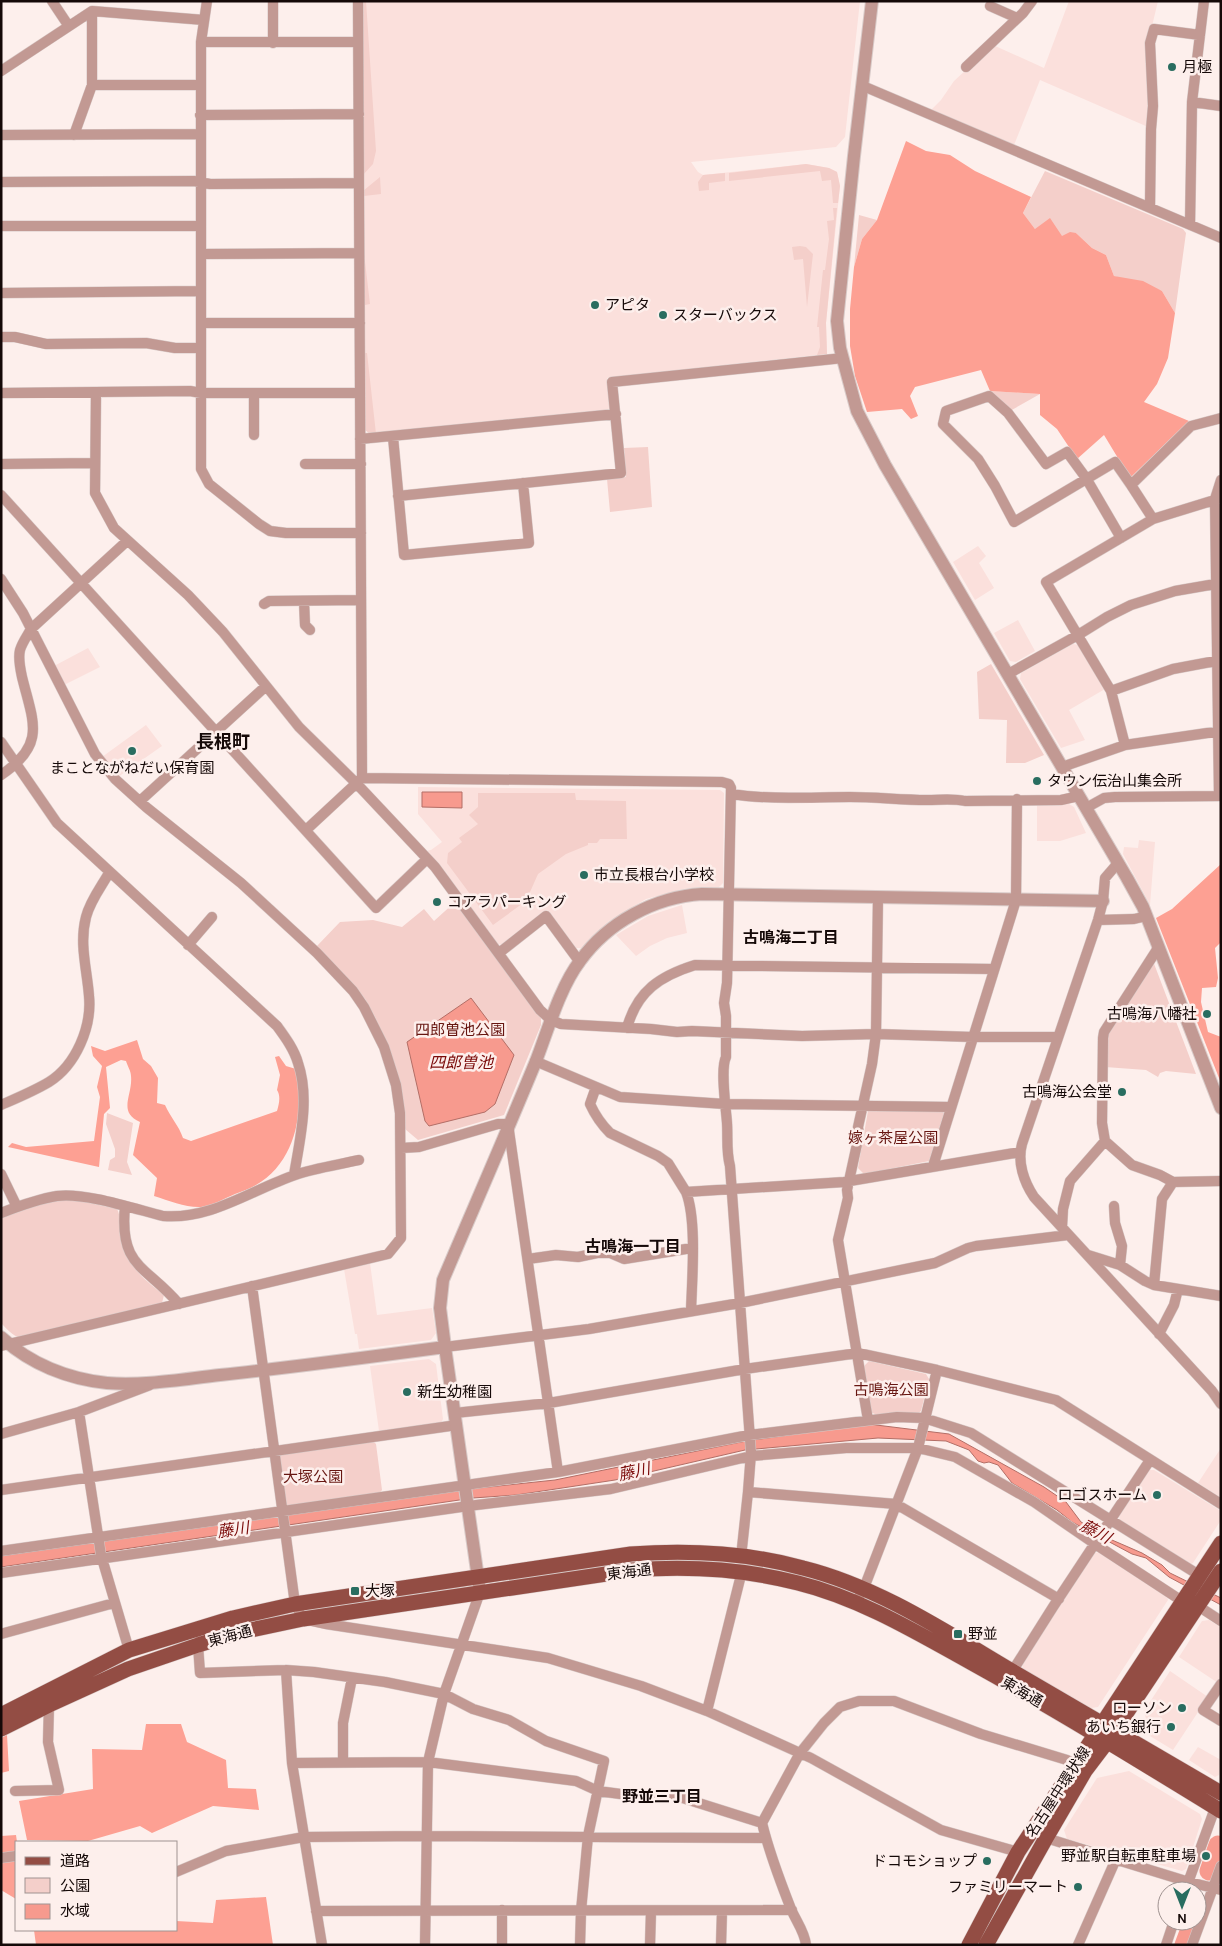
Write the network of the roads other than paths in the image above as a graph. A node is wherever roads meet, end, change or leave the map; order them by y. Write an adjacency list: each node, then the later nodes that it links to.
1 (52, 1): 12 (street)
2 (207, 1): 11 (street)
3 (273, 1): 15 (street)
4 (358, 1): 16 (street)
5 (872, 1): 21 (street)
6 (1032, 1): 10 (street)
7 (1204, 1): 13 (street)
8 (990, 6): 10 (street)
9 (92, 11): 11 (street); 12 (street); 19 (street)
10 (1017, 18): 17 (street)
11 (204, 20): 14 (street)
12 (68, 26): 18 (street)
13 (1200, 34): 22 (street); 32 (street)
14 (201, 42): 15 (street); 20 (street)
15 (272, 42): 16 (street)
16 (358, 42): 24 (street)
17 (966, 67)
18 (1, 71)
19 (92, 85): 20 (street); 28 (street)
20 (201, 85): 25 (street)
21 (862, 86): 32 (street); 45 (street)
22 (1192, 102): 23 (street); 33 (street)
23 (1221, 106)
24 (359, 114): 25 (street); 31 (street)
25 (200, 115): 26 (street)
26 (200, 134): 28 (street); 30 (street)
27 (1, 135): 28 (street)
28 (74, 135)
29 (1, 182): 30 (street)
30 (200, 182): 31 (street); 35 (street)
31 (359, 184): 37 (street)
32 (1150, 206): 33 (street)
33 (1190, 225): 36 (street)
34 (1, 226): 35 (street)
35 (201, 226): 38 (street)
36 (1221, 238)
37 (359, 253): 38 (street); 42 (street)
38 (201, 254): 39 (street)
39 (201, 291): 40 (street); 41 (street)
40 (1, 293)
41 (201, 323): 42 (street); 44 (street)
42 (360, 323): 49 (street)
43 (1, 337): 44 (street)
44 (201, 348): 50 (street)
45 (843, 358): 51 (street); 81 (street)
46 (96, 392): 47 (street); 50 (street); 56 (street)
47 (1, 393)
48 (254, 393): 49 (street); 50 (street); 53 (street)
49 (360, 393): 55 (street)
50 (201, 394): 68 (street)
51 (616, 414): 54 (street); 62 (street)
52 (1221, 418): 63 (street)
53 (254, 435)
54 (392, 437): 55 (street); 65 (street)
55 (360, 439): 59 (street)
56 (95, 463): 57 (street); 70 (street)
57 (1, 464)
58 (305, 464): 59 (street)
59 (361, 464): 68 (street)
60 (1086, 478): 60 (street); 63 (street); 69 (street)
61 (1221, 480): 66 (street)
62 (523, 483): 65 (street); 65 (street)
63 (1131, 485): 67 (street)
64 (1, 496): 72 (street)
65 (398, 496)
66 (1218, 498): 67 (street); 73 (street)
67 (1153, 519): 69 (street)
68 (361, 533): 74 (street)
69 (1122, 538): 79 (street)
70 (127, 541): 72 (street); 82 (street)
71 (1, 579): 77 (street)
72 (80, 583): 77 (street); 84 (street)
73 (1219, 583): 79 (street); 80 (street)
74 (361, 600): 75 (street); 91 (street)
75 (304, 601): 76 (street); 78 (street)
76 (264, 604)
77 (31, 630): 88 (street); 96 (street)
78 (310, 630)
79 (1078, 635): 81 (street); 83 (street)
80 (1219, 660): 83 (street); 85 (street)
81 (1008, 674): 89 (street)
82 (266, 686): 84 (street); 91 (street)
83 (1111, 690): 87 (street)
84 (216, 731): 96 (street); 98 (street)
85 (1220, 731): 87 (street); 94 (street)
86 (1, 742): 88 (street)
87 (1125, 746): 89 (street)
88 (16, 765): 90 (street); 101 (street)
89 (1062, 767): 93 (street)
90 (1, 775)
91 (359, 781): 92 (street); 98 (street); 99 (street)
92 (730, 794): 95 (street); 102 (street)
93 (1079, 796): 95 (street); 97 (street)
94 (1220, 796): 97 (street)
95 (1017, 799): 104 (street)
96 (140, 802): 131 (street)
97 (1086, 808): 100 (street)
98 (306, 830): 99 (street)
99 (428, 859): 111 (street)
100 (1118, 863): 105 (street); 106 (street)
101 (109, 873): 109 (street); 125 (street)
102 (728, 895): 103 (street); 112 (street); 113 (street)
103 (878, 897): 104 (street); 114 (street)
104 (1016, 900): 105 (street); 115 (street)
105 (1103, 900): 108 (street)
106 (1146, 916): 108 (street); 110 (street)
107 (212, 917): 109 (street)
108 (1098, 920): 121 (street)
109 (188, 945): 136 (street)
110 (1158, 948): 128 (street); 130 (street)
111 (499, 953): 112 (street); 116 (street)
112 (580, 961): 116 (street)
113 (727, 964): 114 (street); 117 (street); 118 (street)
114 (877, 969): 115 (street); 119 (street)
115 (993, 969): 120 (street)
116 (551, 1020): 117 (street); 122 (street)
117 (627, 1028): 118 (street)
118 (726, 1033): 119 (street); 124 (street)
119 (876, 1034): 120 (street); 126 (street)
120 (972, 1037): 121 (street); 127 (street)
121 (1058, 1037): 132 (street)
122 (535, 1061): 123 (street); 129 (street)
123 (596, 1087): 124 (street); 141 (street)
124 (725, 1104): 126 (street); 140 (street)
125 (1, 1105)
126 (862, 1106): 127 (street); 137 (street)
127 (951, 1106): 134 (street)
128 (1221, 1108)
129 (508, 1124): 131 (street); 149 (street); 163 (street)
130 (1105, 1140): 139 (street); 146 (street)
131 (401, 1148): 153 (street)
132 (1020, 1152): 134 (street); 146 (street)
133 (359, 1160): 136 (street)
134 (933, 1166): 137 (street)
135 (1, 1174): 144 (street)
136 (294, 1175): 142 (street)
137 (848, 1181): 140 (street); 151 (street)
138 (1221, 1181): 139 (street)
139 (1173, 1182): 152 (street)
140 (732, 1189): 141 (street); 158 (street)
141 (686, 1192): 147 (street)
142 (125, 1206): 144 (street); 157 (street)
143 (1114, 1206): 150 (street)
144 (17, 1207): 145 (street)
145 (1, 1213)
146 (1065, 1231): 148 (street); 151 (street)
147 (692, 1248): 149 (street); 159 (street)
148 (1087, 1255): 150 (street); 154 (street)
149 (528, 1259): 161 (street)
150 (1122, 1267): 152 (street); 154 (street)
151 (845, 1283): 158 (street); 164 (street)
152 (1154, 1285): 155 (street)
153 (252, 1286): 157 (street); 166 (street)
154 (1115, 1286): 160 (street)
155 (1178, 1290): 156 (street); 160 (street)
156 (1221, 1296)
157 (179, 1304): 162 (street)
158 (740, 1304): 159 (street); 165 (street)
159 (691, 1311): 161 (street)
160 (1159, 1334): 170 (street)
161 (539, 1335): 163 (street); 169 (street)
162 (4, 1343): 168 (street)
163 (445, 1347): 166 (street); 172 (street)
164 (858, 1353): 165 (street); 167 (street); 173 (street)
165 (745, 1369): 169 (street); 176 (street)
166 (262, 1370): 168 (street); 178 (street)
167 (937, 1370): 174 (street); 180 (street)
168 (160, 1381): 171 (street)
169 (549, 1403): 172 (street); 181 (street)
170 (1221, 1404)
171 (80, 1412): 175 (street); 182 (street)
172 (456, 1419): 178 (street); 183 (street)
173 (868, 1420): 174 (street); 176 (street)
174 (924, 1421): 177 (street); 190 (street)
175 (1, 1434)
176 (750, 1437): 179 (street); 181 (street)
177 (919, 1445): 179 (street); 186 (street); 193 (street)
178 (273, 1451): 182 (street); 189 (street)
179 (751, 1454): 185 (street); 188 (street)
180 (1150, 1460): 187 (street); 190 (street)
181 (558, 1472): 183 (street)
182 (90, 1476): 184 (street); 192 (street)
183 (465, 1487): 188 (street); 189 (street)
184 (1, 1490)
185 (748, 1492): 186 (street); 197 (street)
186 (896, 1504): 201 (street); 203 (street)
187 (1221, 1504)
188 (468, 1505): 191 (street); 199 (street)
189 (282, 1514): 191 (street); 192 (street)
190 (1110, 1522): 193 (street); 200 (street)
191 (285, 1531): 196 (street); 207 (street)
192 (98, 1540): 195 (street); 196 (street)
193 (1096, 1542): 203 (street); 204 (street)
194 (1221, 1544): 200 (main road, 名古屋中環状線)
195 (1, 1551)
196 (101, 1557): 198 (street); 206 (street)
197 (742, 1564): 199 (main road, 東海通); 201 (main road, 東海通); 202 (main road, 東海通); 205 (main road, 東海通); 221 (street)
198 (1, 1573)
199 (478, 1577): 202 (street); 207 (main road, 東海通)
200 (1211, 1578): 204 (main road, 名古屋中環状線); 208 (main road, 名古屋中環状線)
201 (864, 1588): 205 (street); 216 (main road, 東海通)
202 (480, 1592): 209 (main road, 東海通); 212 (street)
203 (1058, 1599): 216 (street)
204 (1184, 1599): 225 (main road, 名古屋中環状線)
205 (856, 1602): 216 (main road, 東海通)
206 (114, 1603): 211 (street); 214 (street)
207 (295, 1604): 209 (street); 214 (main road, 東海通)
208 (1199, 1604): 210 (street); 225 (main road, 名古屋中環状線)
209 (303, 1619): 212 (street); 213 (main road, 東海通)
210 (1221, 1621)
211 (1, 1634)
212 (461, 1644): 219 (street); 221 (street)
213 (198, 1645): 215 (street); 220 (main road, 東海通)
214 (129, 1650): 222 (main road, 東海通)
215 (286, 1670): 217 (street); 227 (street)
216 (1009, 1677): 225 (main road, 東海通)
217 (352, 1678): 219 (street); 228 (street)
218 (1221, 1684): 223 (street)
219 (444, 1694): 229 (street); 233 (street)
220 (49, 1705): 224 (main road, 東海通); 232 (street)
221 (708, 1710): 226 (street)
222 (1, 1715)
223 (1221, 1721)
224 (1, 1729)
225 (1105, 1732): 230 (main road, 名古屋中環状線); 231 (main road, 東海通); 234 (main road, 東海通)
226 (800, 1753): 230 (street); 235 (street); 241 (street)
227 (292, 1762): 228 (street); 238 (street)
228 (343, 1762): 229 (street)
229 (428, 1762): 233 (street); 236 (street)
230 (1080, 1768): 240 (main road, 名古屋中環状線); 241 (main road, 名古屋中環状線)
231 (1220, 1790)
232 (15, 1791)
233 (598, 1791): 235 (street); 237 (street)
234 (1218, 1809): 248 (street)
235 (762, 1823): 239 (street)
236 (427, 1836): 237 (street); 238 (street); 250 (street)
237 (588, 1836): 239 (street); 254 (street)
238 (304, 1837): 246 (street); 253 (street)
239 (766, 1838): 252 (street)
240 (1046, 1838): 244 (street); 266 (main road, 名古屋中環状線)
241 (1018, 1852): 265 (main road, 名古屋中環状線)
242 (15, 1856): 243 (street)
243 (1, 1858)
244 (1116, 1859): 247 (street); 267 (street)
245 (1221, 1866): 249 (street)
246 (178, 1871)
247 (1174, 1881)
248 (1189, 1881)
249 (1217, 1888): 269 (street)
250 (426, 1910): 251 (street); 253 (street); 259 (street)
251 (502, 1910): 254 (street); 260 (street)
252 (792, 1910): 256 (street); 264 (street)
253 (316, 1911): 258 (street)
254 (581, 1911): 255 (street); 261 (street)
255 (650, 1911): 256 (street); 262 (street)
256 (722, 1911): 263 (street)
257 (1171, 1931): 268 (street)
258 (322, 1945)
259 (425, 1945)
260 (502, 1945)
261 (580, 1945)
262 (650, 1945)
263 (721, 1945)
264 (806, 1945)
265 (970, 1945)
266 (986, 1945)
267 (1078, 1945)
268 (1166, 1945)
269 (1192, 1945)

